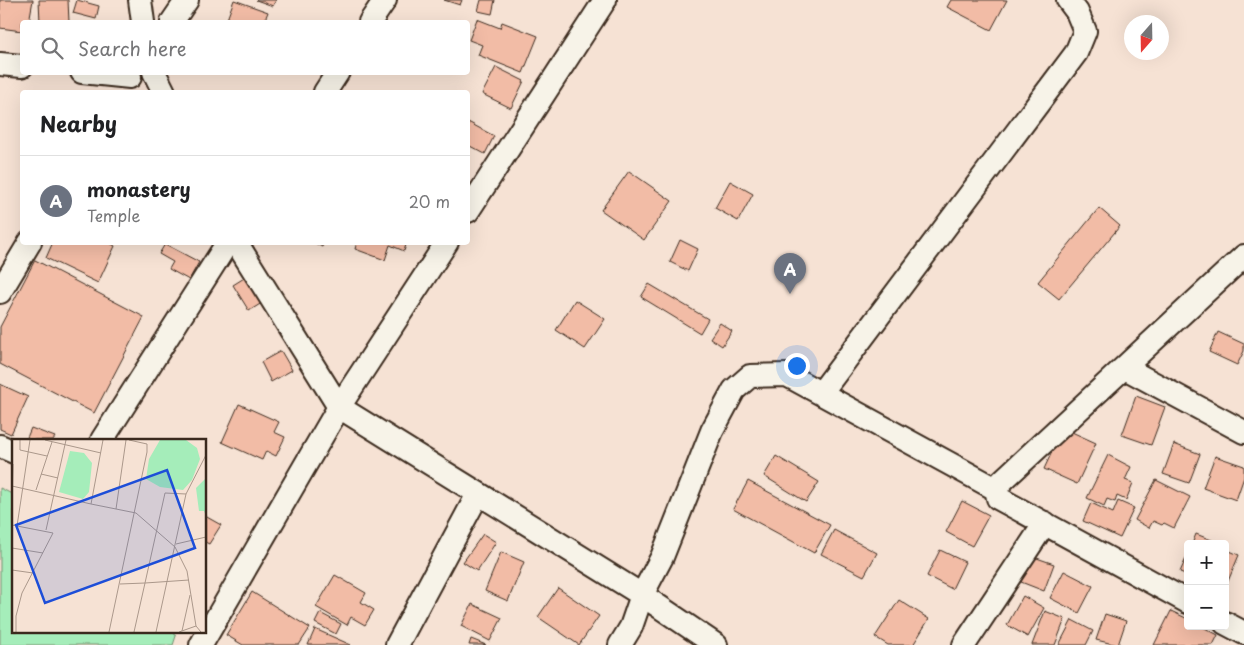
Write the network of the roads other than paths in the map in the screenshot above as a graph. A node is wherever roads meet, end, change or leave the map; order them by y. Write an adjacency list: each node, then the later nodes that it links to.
1 (140, 0): 6 (street)
2 (186, 0): 7 (street)
3 (385, 0): 8 (street)
4 (605, 0): 17 (street)
5 (1068, 0): 25 (street)
6 (143, 20)
7 (173, 20)
8 (371, 20)
9 (0, 64): 10 (street)
10 (20, 66)
11 (97, 75): 14 (street)
12 (156, 75): 15 (street)
13 (336, 75): 16 (street)
14 (128, 81)
15 (163, 90)
16 (326, 90)
17 (470, 208)
18 (28, 245): 23 (street)
19 (226, 245): 28 (street)
20 (238, 245): 26 (street)
21 (445, 245): 26 (street)
22 (1244, 256): 24 (street)
23 (0, 292)
24 (1125, 368): 27 (street); 31 (street)
25 (821, 393): 31 (street); 34 (street)
26 (339, 407): 32 (street); 36 (street)
27 (1244, 432)
28 (103, 439)
29 (0, 446): 30 (street)
30 (12, 451)
31 (996, 489): 33 (street)
32 (478, 494): 34 (street); 37 (street)
33 (1045, 523): 35 (street); 40 (street)
34 (642, 595): 38 (street); 39 (street)
35 (1184, 600)
36 (201, 645)
37 (397, 645)
38 (620, 645)
39 (716, 645)
40 (964, 645)

